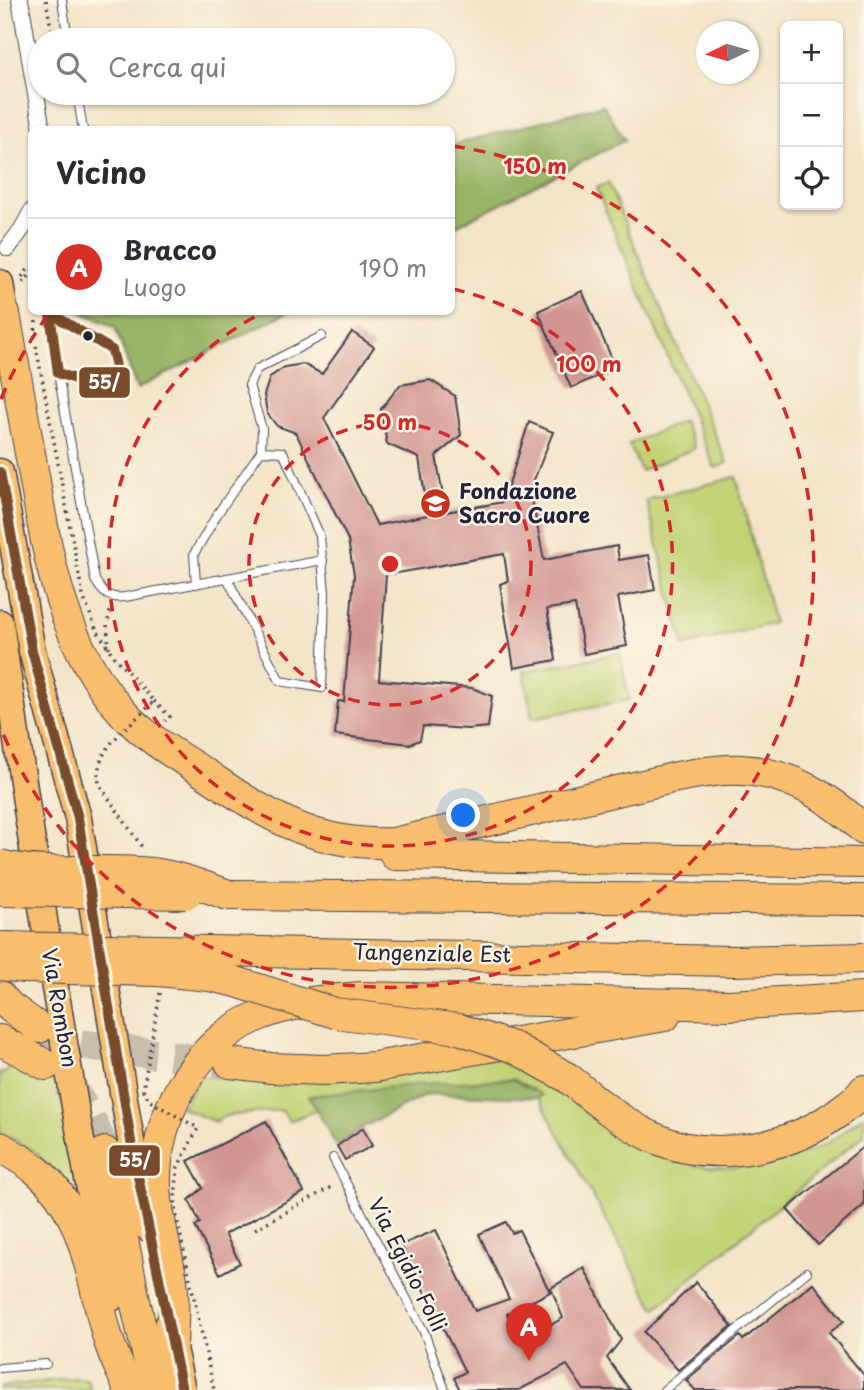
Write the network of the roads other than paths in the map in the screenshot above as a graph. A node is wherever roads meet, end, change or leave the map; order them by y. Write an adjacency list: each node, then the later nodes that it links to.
1 (20, 0): 4 (street)
2 (62, 0): 3 (lane)
3 (66, 28)
4 (28, 47)
5 (38, 105): 7 (street)
6 (79, 105): 8 (lane)
7 (41, 126)
8 (82, 126)
9 (28, 218): 10 (street)
10 (8, 248)
11 (7, 294): 22 (highway)
12 (50, 315): 15 (lane)
13 (55, 315): 15 (lane)
14 (322, 336): 16 (lane)
15 (58, 373): 20 (lane)
16 (261, 451): 18 (lane); 20 (lane)
17 (0, 472): 44 (main road)
18 (323, 560): 19 (lane); 19 (lane)
19 (227, 578): 20 (lane)
20 (196, 584)
21 (0, 623): 47 (main road, Via Rombon)
22 (172, 753): 23 (highway); 24 (highway)
23 (864, 831)
24 (864, 863)
25 (0, 865): 27 (highway, bridge)
26 (0, 891): 27 (highway, bridge)
27 (228, 895): 28 (highway)
28 (864, 900)
29 (0, 947): 30 (highway, Tangenziale Est, bridge)
30 (864, 958)
31 (0, 965): 39 (highway, bridge)
32 (0, 996): 35 (highway)
33 (864, 997): 34 (highway)
34 (729, 1005): 37 (highway); 44 (highway)
35 (39, 1028)
36 (0, 1040): 38 (highway)
37 (230, 1063)
38 (46, 1065)
39 (864, 1090)
40 (0, 1147): 47 (highway)
41 (105, 1152): 48 (highway)
42 (332, 1158): 50 (lane, Via Egidio Folli)
43 (807, 1272): 51 (lane)
44 (172, 1345): 49 (main road)
45 (46, 1364): 46 (lane)
46 (0, 1368)
47 (130, 1390)
48 (155, 1390)
49 (182, 1390)
50 (445, 1390)
51 (664, 1390)

